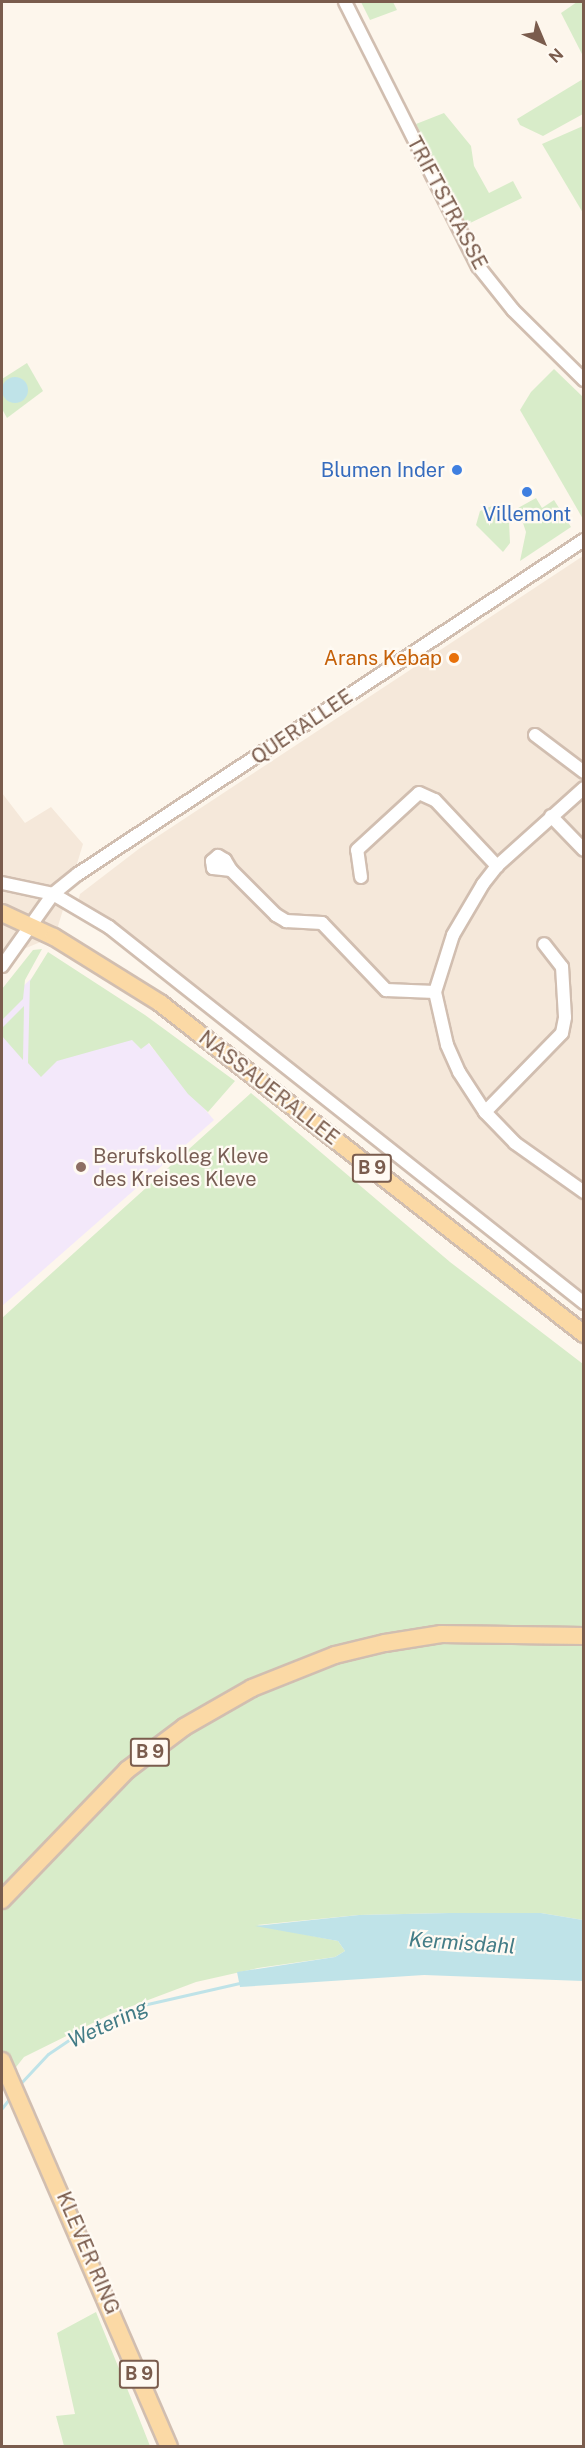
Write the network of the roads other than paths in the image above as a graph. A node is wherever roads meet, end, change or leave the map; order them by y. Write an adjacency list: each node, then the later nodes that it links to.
1 (345, 2): 2 (street, TRIFTSTRASSE)
2 (584, 380)
3 (584, 540): 13 (street, QUERALLEE)
4 (535, 735): 5 (street)
5 (584, 772)
6 (584, 788): 7 (street)
7 (551, 816): 8 (street); 9 (street)
8 (584, 850)
9 (497, 866): 11 (street); 18 (street)
10 (231, 870): 18 (street)
11 (361, 877)
12 (2, 883): 13 (street, NASSAUERALLEE)
13 (58, 891): 15 (street, QUERALLEE); 21 (street, NASSAUERALLEE)
14 (2, 913): 15 (main road, NASSAUERALLEE)
15 (30, 923): 17 (street, QUERALLEE); 22 (main road, NASSAUERALLEE / B 9)
16 (544, 944): 19 (street)
17 (2, 966)
18 (435, 992): 19 (street)
19 (485, 1112): 20 (street)
20 (584, 1192)
21 (584, 1303)
22 (584, 1334)
23 (584, 1636): 24 (main road, B 9)
24 (2, 1900)
25 (2, 2061): 26 (main road, KLEVER RING / B 9)
26 (169, 2446)

